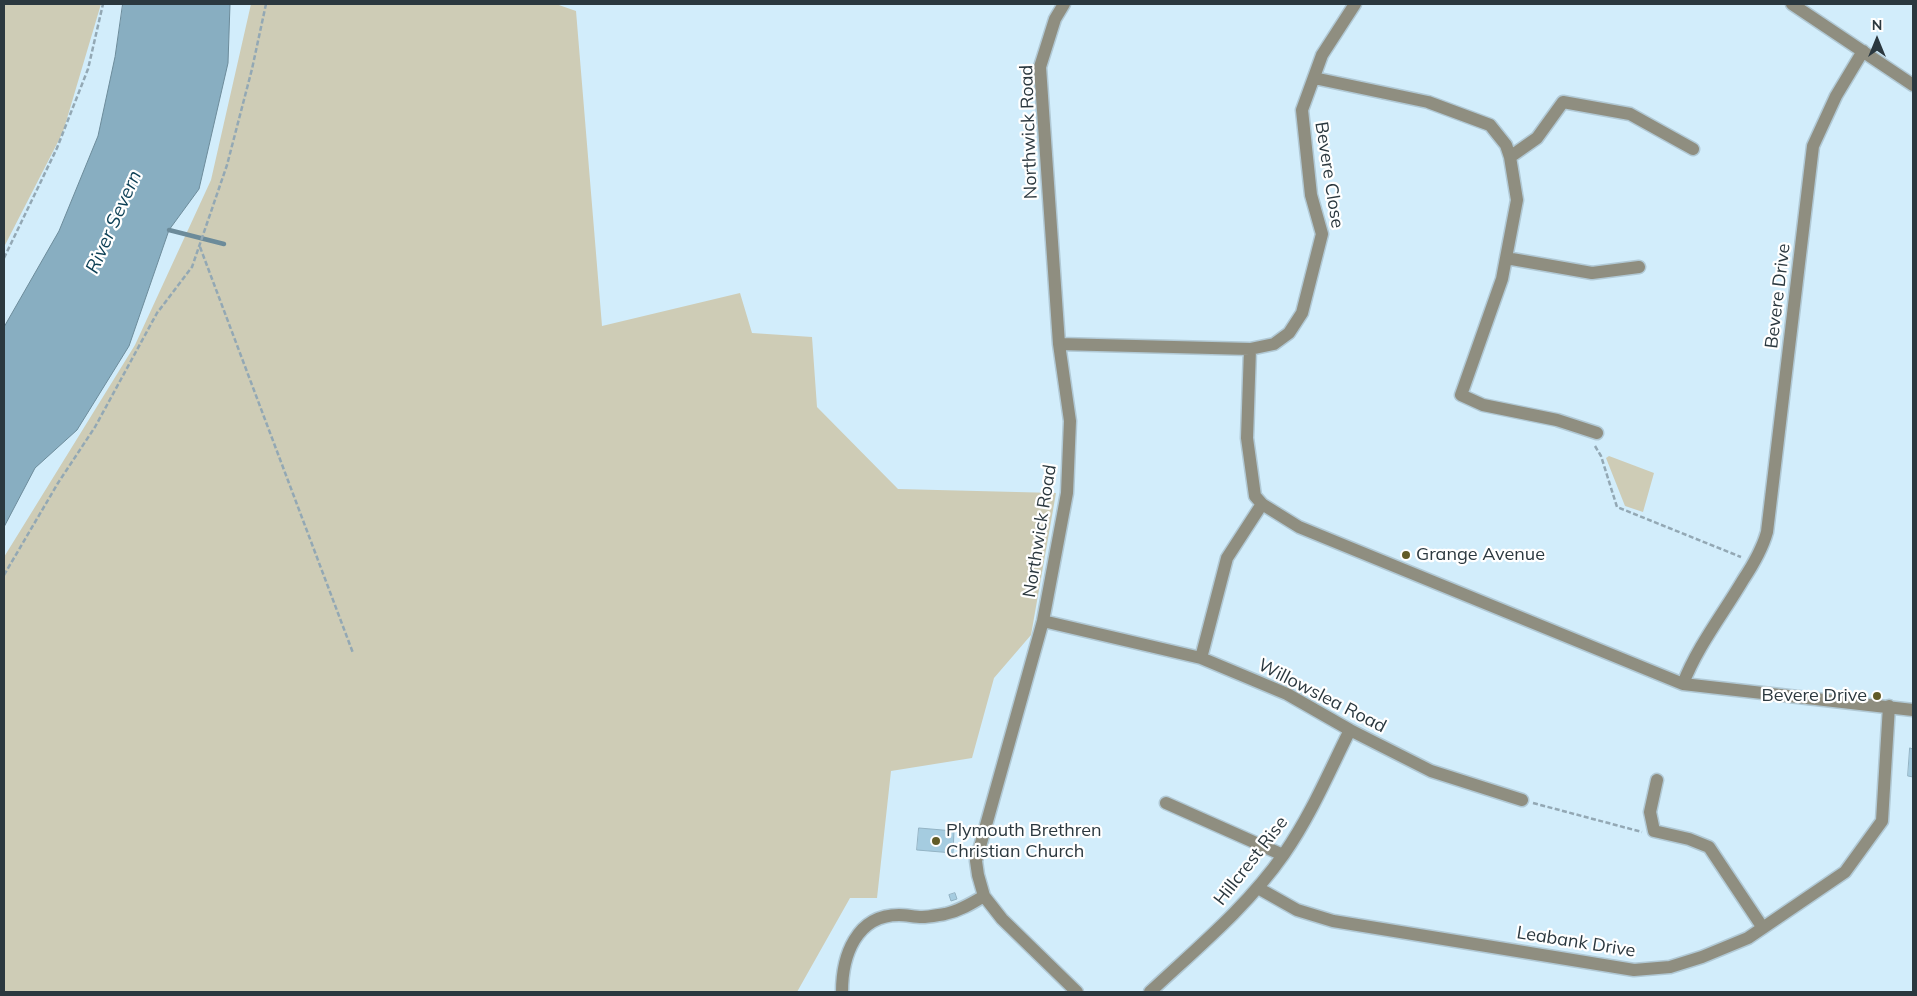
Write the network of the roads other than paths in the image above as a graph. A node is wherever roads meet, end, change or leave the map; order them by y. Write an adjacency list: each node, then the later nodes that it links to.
1 (1064, 4): 11 (street, Northwick Road)
2 (1355, 4): 5 (street, Bevere Close)
3 (1792, 4): 4 (street)
4 (1862, 51): 6 (street); 17 (street, Bevere Drive)
5 (1314, 78): 8 (street); 12 (street, Bevere Close)
6 (1913, 84)
7 (1693, 148): 8 (street)
8 (1510, 157): 9 (street)
9 (1506, 258): 10 (street); 13 (street)
10 (1639, 267)
11 (1059, 344): 12 (street, Bevere Close); 15 (street, Northwick Road)
12 (1250, 349): 14 (street)
13 (1597, 433)
14 (1262, 504): 16 (street); 17 (street)
15 (1043, 621): 16 (street, Willowslea Road); 26 (street, Northwick Road)
16 (1201, 658): 20 (street, Willowslea Road)
17 (1683, 684): 18 (street)
18 (1889, 706): 19 (street); 27 (street, Leabank Drive)
19 (1913, 710)
20 (1350, 730): 22 (street, Willowslea Road); 24 (street, Hillcrest Rise)
21 (1657, 780): 27 (street)
22 (1522, 800)
23 (1166, 803): 24 (street)
24 (1283, 855): 25 (street, Hillcrest Rise)
25 (1258, 888): 27 (street, Leabank Drive); 30 (street, Hillcrest Rise)
26 (984, 896): 28 (street); 29 (street, Northwick Road)
27 (1763, 928)
28 (842, 992)
29 (1077, 992)
30 (1150, 992)

